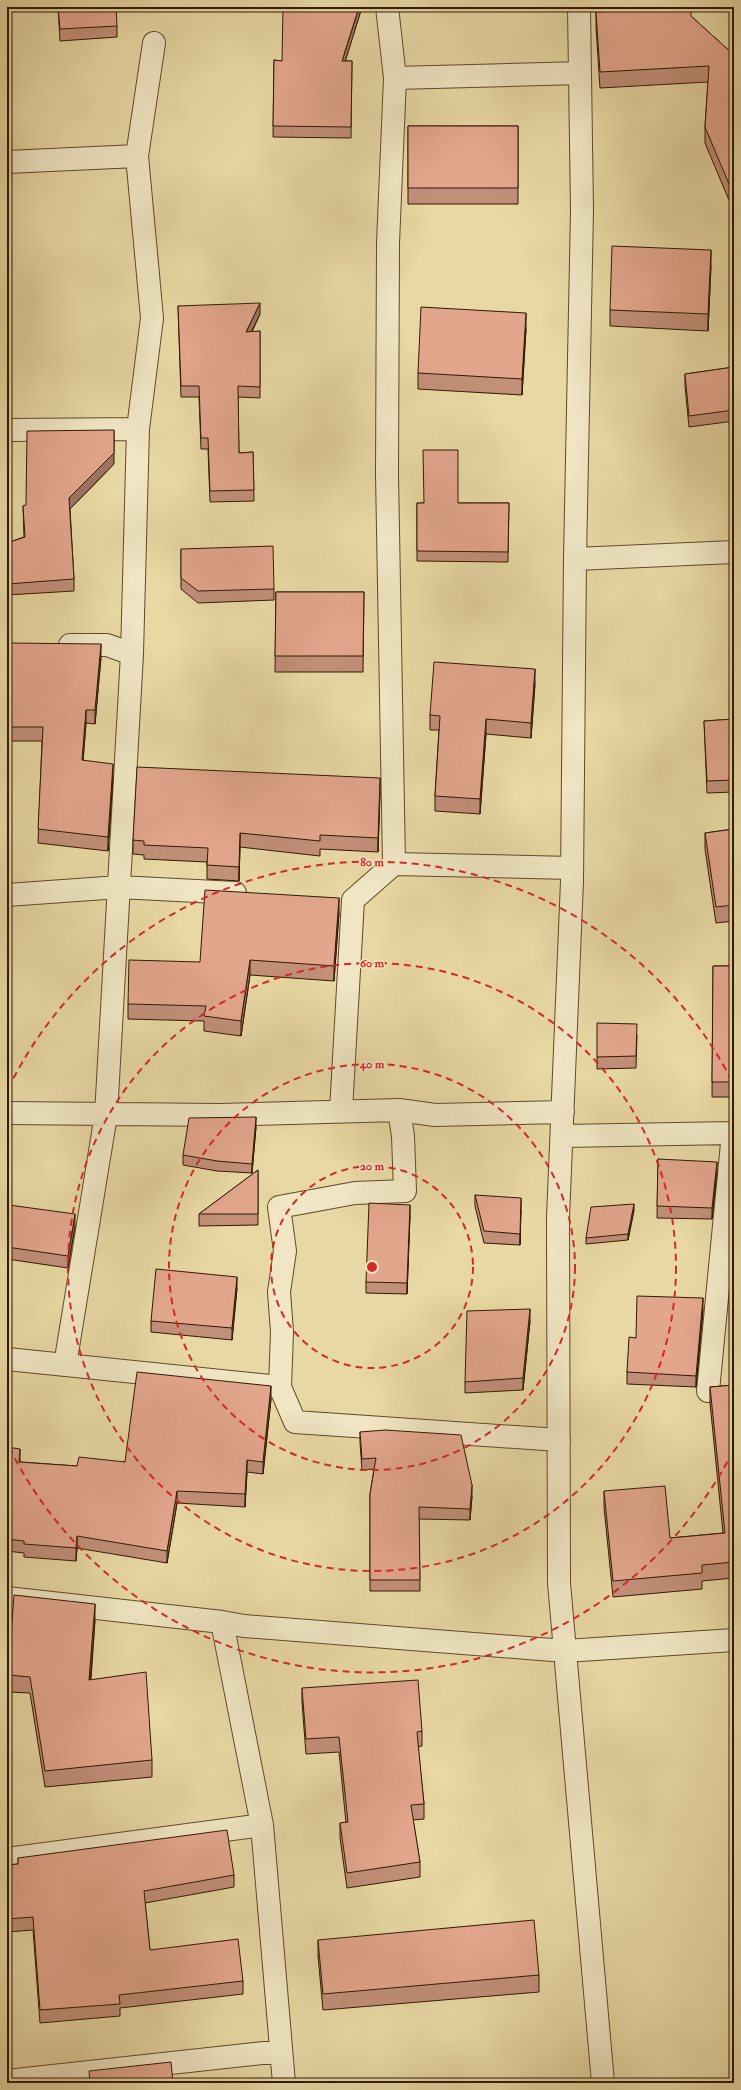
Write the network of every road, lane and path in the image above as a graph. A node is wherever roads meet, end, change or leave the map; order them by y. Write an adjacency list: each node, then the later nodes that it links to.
1 (387, 7): 5 (street)
2 (579, 7): 4 (street)
3 (154, 43): 6 (street)
4 (580, 73): 5 (street); 11 (street)
5 (395, 78): 14 (street)
6 (137, 156): 7 (street); 8 (street)
7 (7, 162)
8 (138, 429): 9 (street); 13 (street)
9 (7, 430)
10 (734, 552): 11 (street)
11 (575, 559): 15 (street)
12 (53, 644): 13 (street)
13 (132, 654): 16 (street)
14 (394, 864): 15 (street); 20 (street)
15 (572, 868): 23 (street)
16 (120, 887): 17 (street); 18 (street); 25 (street)
17 (252, 894)
18 (7, 895)
19 (330, 898): 20 (street)
20 (353, 900): 22 (street)
21 (400, 1110): 22 (street); 23 (street); 30 (street)
22 (341, 1111): 25 (street)
23 (562, 1112): 27 (street)
24 (7, 1113): 25 (street)
25 (106, 1115): 29 (street)
26 (733, 1133): 27 (street); 31 (street)
27 (562, 1136): 32 (street)
28 (7, 1359): 29 (street)
29 (66, 1365): 30 (street)
30 (280, 1387): 32 (street)
31 (708, 1391)
32 (559, 1440): 36 (street)
33 (7, 1598): 34 (street)
34 (222, 1622): 36 (street); 37 (street)
35 (734, 1640): 36 (street)
36 (565, 1652): 42 (street)
37 (262, 1825): 38 (street); 39 (street)
38 (7, 1859)
39 (281, 2051): 40 (street); 41 (street)
40 (7, 2081)
41 (284, 2083)
42 (603, 2083)

